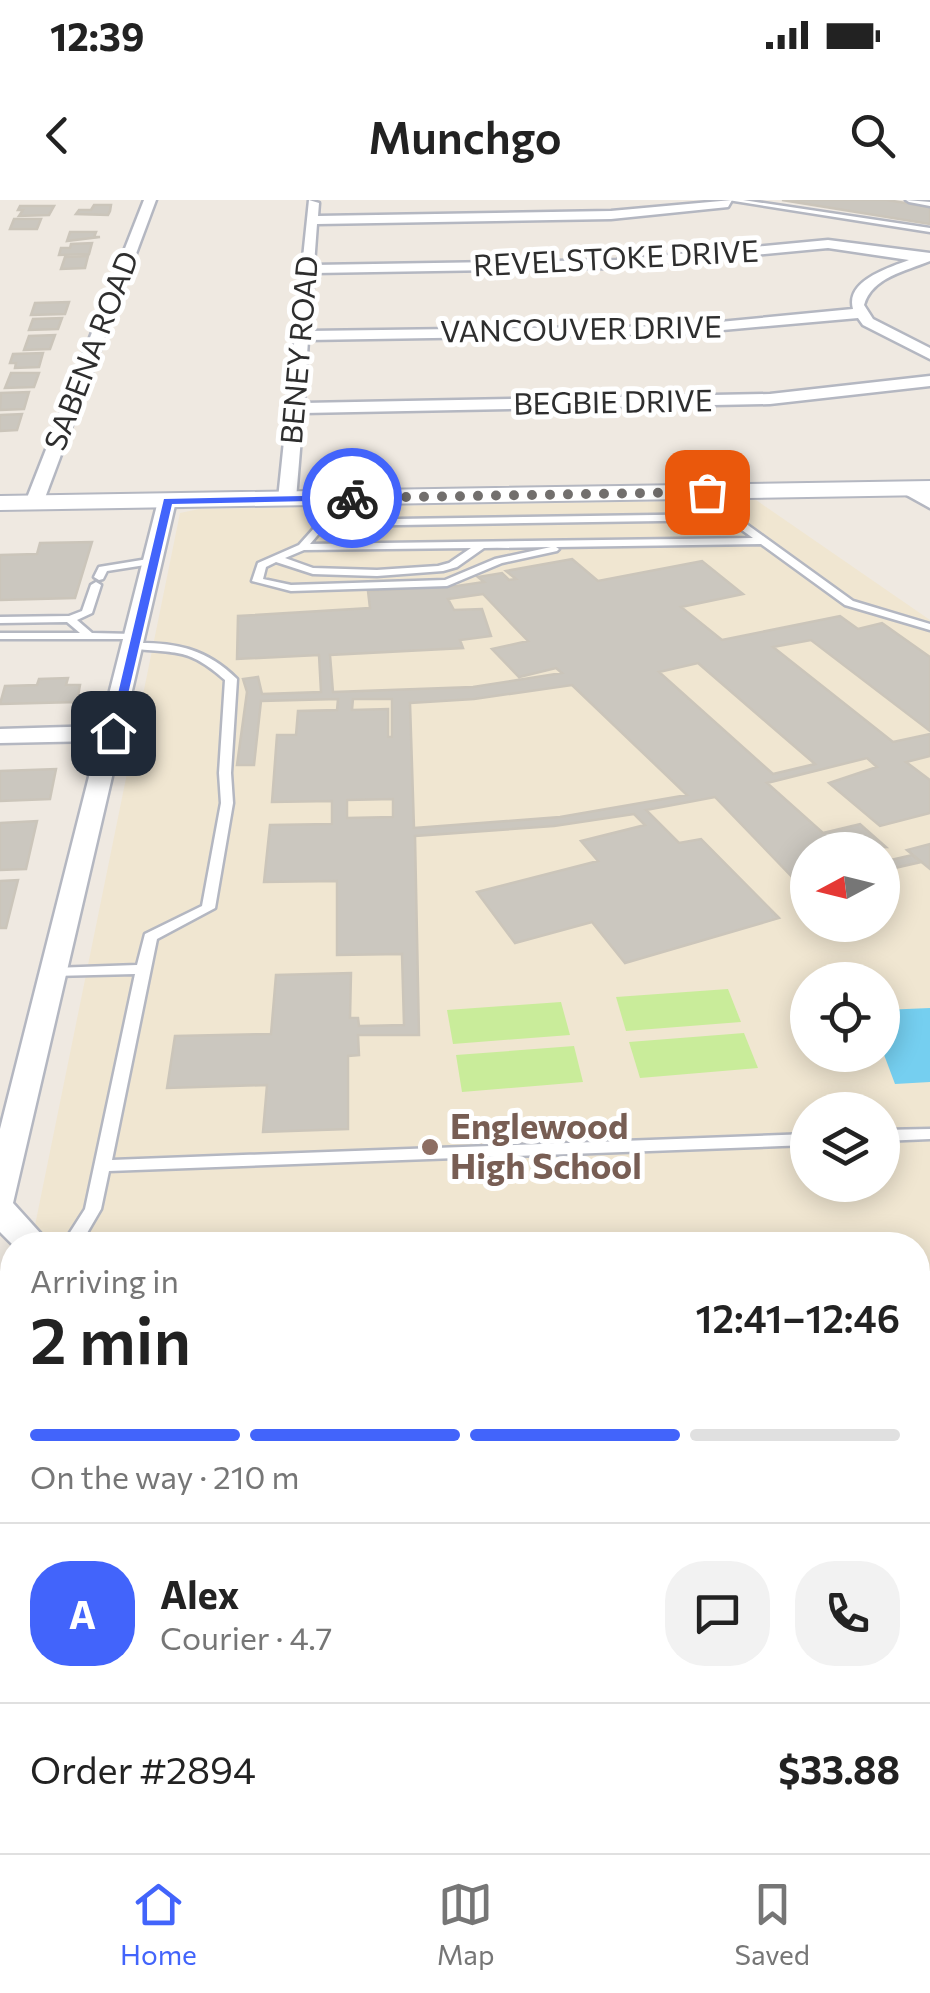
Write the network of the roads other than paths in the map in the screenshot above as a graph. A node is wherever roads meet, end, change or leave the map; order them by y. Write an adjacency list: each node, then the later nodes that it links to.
1 (150, 200): 23 (street, SABENA ROAD)
2 (313, 200): 8 (street, BENEY ROAD)
3 (585, 200): 7 (street)
4 (909, 200): 6 (lane)
5 (730, 201): 7 (street); 9 (lane)
6 (930, 204)
7 (652, 213): 8 (street)
8 (312, 220): 11 (street, BENEY ROAD)
9 (930, 230)
10 (927, 258): 11 (street, REVELSTOKE DRIVE); 12 (street)
11 (307, 270): 13 (street, BENEY ROAD)
12 (860, 313): 13 (street, VANCOUVER DRIVE); 14 (street)
13 (301, 336): 16 (street, BENEY ROAD)
14 (930, 354)
15 (930, 381): 16 (street, BEGBIE DRIVE)
16 (296, 408): 20 (street, BENEY ROAD)
17 (707, 492): 18 (street); 19 (street); 24 (lane)
18 (923, 493)
19 (533, 495): 20 (street); 25 (lane)
20 (287, 499): 21 (street)
21 (167, 501): 23 (street); 32 (street)
22 (0, 503): 23 (street)
23 (34, 503)
24 (730, 517): 25 (lane); 26 (lane)
25 (536, 520): 27 (lane); 30 (lane)
26 (764, 541): 28 (lane); 35 (lane)
27 (539, 544): 28 (lane); 29 (lane)
28 (565, 544): 31 (lane)
29 (481, 545): 30 (lane); 31 (lane)
30 (302, 547): 31 (lane)
31 (275, 558)
32 (154, 561): 33 (lane); 38 (street)
33 (70, 618): 34 (lane); 36 (lane)
34 (0, 620)
35 (930, 627)
36 (87, 634): 37 (lane); 38 (lane)
37 (0, 636)
38 (133, 641): 39 (street); 41 (lane)
39 (113, 733): 40 (street); 42 (street)
40 (0, 736)
41 (144, 969): 42 (lane); 47 (lane)
42 (54, 972): 43 (street)
43 (15, 1063): 48 (street)
44 (930, 1134): 45 (lane)
45 (900, 1135)
46 (790, 1140): 47 (lane)
47 (102, 1166): 51 (lane)
48 (0, 1196)
49 (0, 1211): 50 (street)
50 (21, 1232)
51 (79, 1232)

